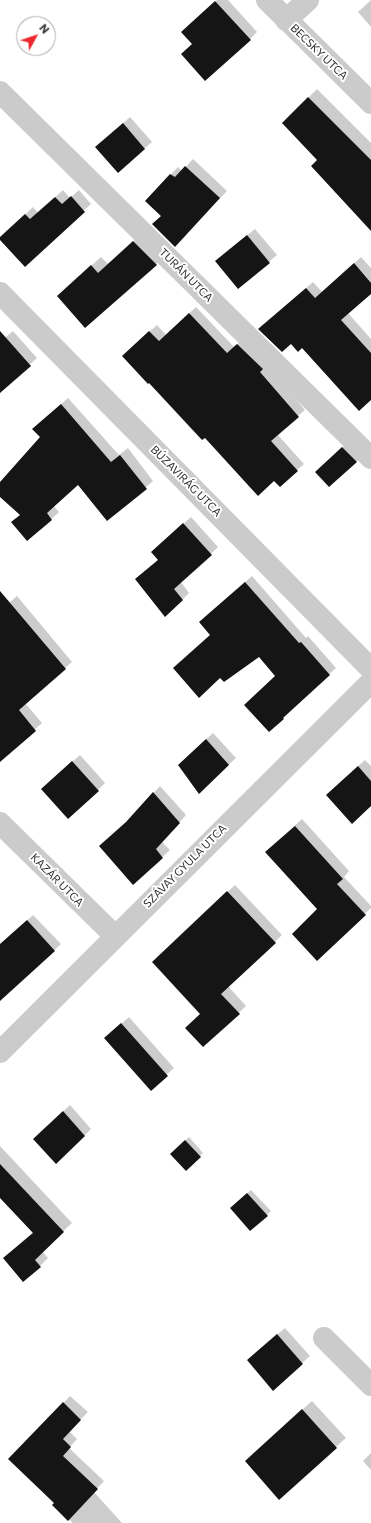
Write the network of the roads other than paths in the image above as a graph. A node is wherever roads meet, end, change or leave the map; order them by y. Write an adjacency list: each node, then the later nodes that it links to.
1 (267, 0): 3 (street, BECSKY UTCA)
2 (308, 0): 3 (street)
3 (286, 20): 5 (street, BECSKY UTCA)
4 (0, 92): 7 (street, TURÁN UTCA)
5 (371, 103)
6 (0, 293): 8 (street, BÚZAVIRÁG UTCA)
7 (371, 458)
8 (371, 669)
9 (371, 682): 11 (street, SZÁVAY GYULA UTCA)
10 (0, 823): 11 (street, KAZÁR UTCA)
11 (115, 936): 12 (street, SZÁVAY GYULA UTCA)
12 (0, 1052)
13 (324, 1338): 14 (street)
14 (371, 1385)

